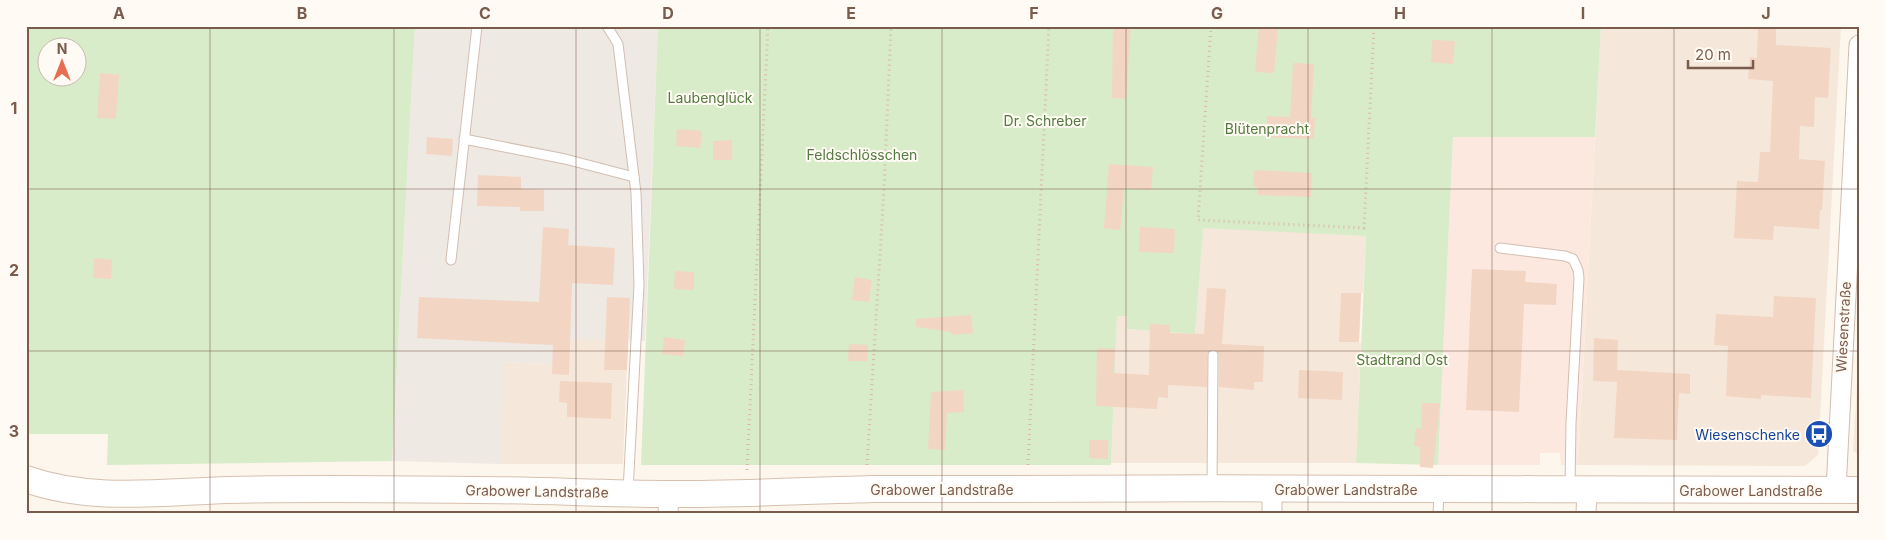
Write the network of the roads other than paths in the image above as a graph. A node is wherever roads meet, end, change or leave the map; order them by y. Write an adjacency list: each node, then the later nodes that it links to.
1 (477, 26): 4 (lane)
2 (607, 26): 5 (lane)
3 (1859, 45): 11 (street, Wiesenstraße)
4 (464, 139): 5 (lane); 7 (lane)
5 (634, 176): 12 (lane)
6 (1500, 248): 13 (lane)
7 (451, 260)
8 (1213, 355): 10 (lane)
9 (26, 479): 12 (main road, Grabower Landstraße)
10 (1212, 489): 14 (main road, Grabower Landstraße); 16 (main road, Grabower Landstraße)
11 (1847, 490): 13 (main road, Grabower Landstraße)
12 (628, 493): 16 (main road, Grabower Landstraße)
13 (1581, 498): 15 (main road, Grabower Landstraße)
14 (1272, 501): 15 (main road, Grabower Landstraße)
15 (1439, 502)
16 (668, 504)

